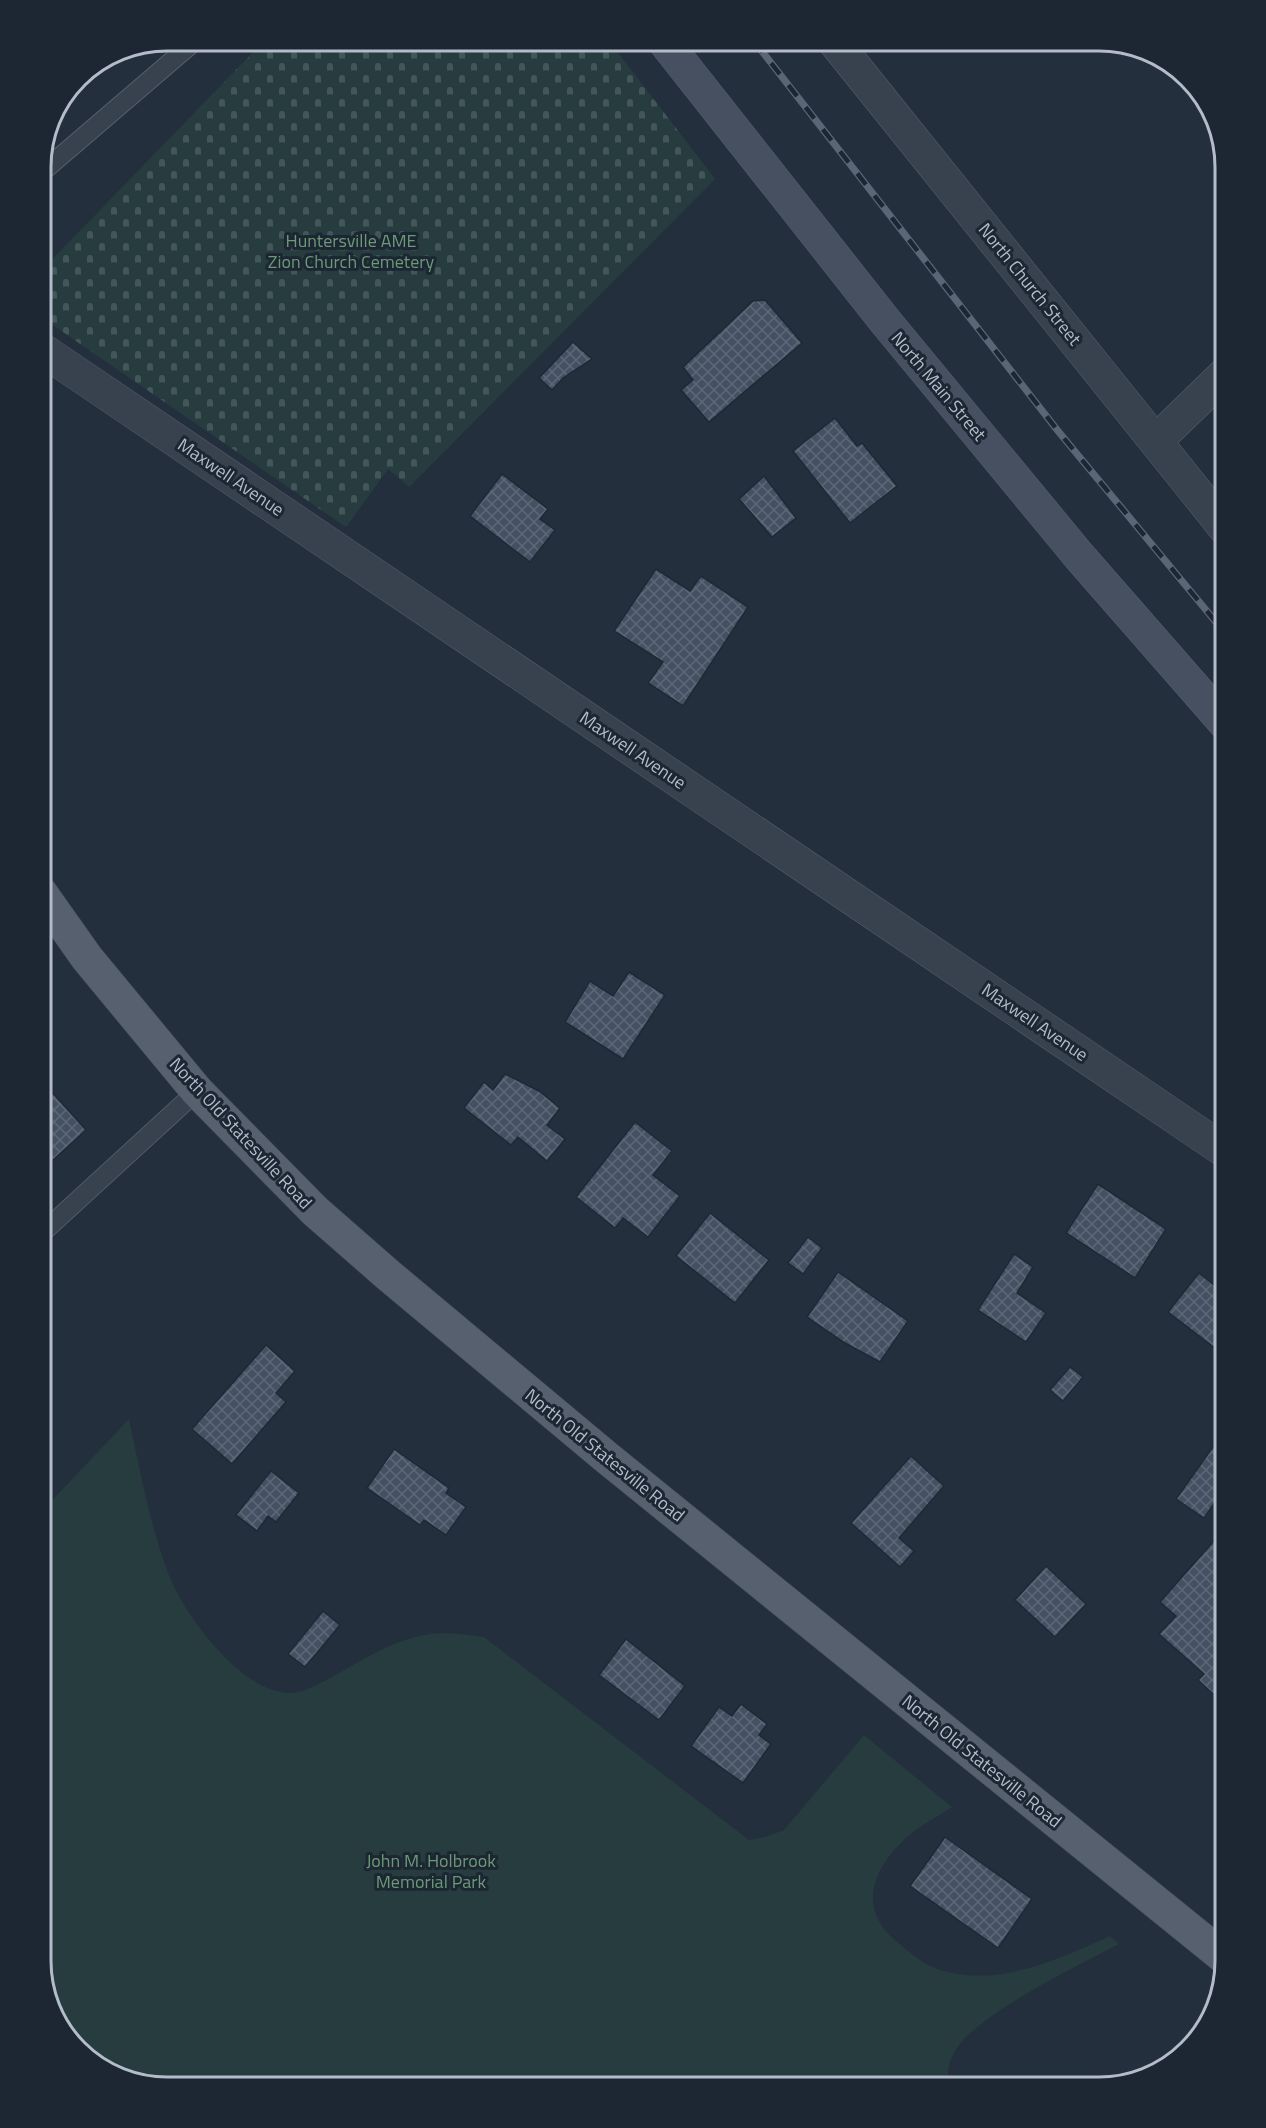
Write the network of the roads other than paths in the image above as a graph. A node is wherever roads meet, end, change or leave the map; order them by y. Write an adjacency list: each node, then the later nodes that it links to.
1 (182, 51): 4 (lane)
2 (672, 51): 9 (street, North Main Street)
3 (842, 51): 7 (street, North Church Street)
4 (51, 163)
5 (51, 356): 12 (street, Maxwell Avenue)
6 (1215, 385): 7 (street)
7 (1156, 441): 8 (street, North Church Street)
8 (1215, 514)
9 (1215, 711)
10 (51, 907): 11 (main road, North Old Statesville Road)
11 (197, 1091): 13 (lane); 14 (main road, North Old Statesville Road)
12 (1215, 1144)
13 (51, 1225)
14 (1215, 1949)

